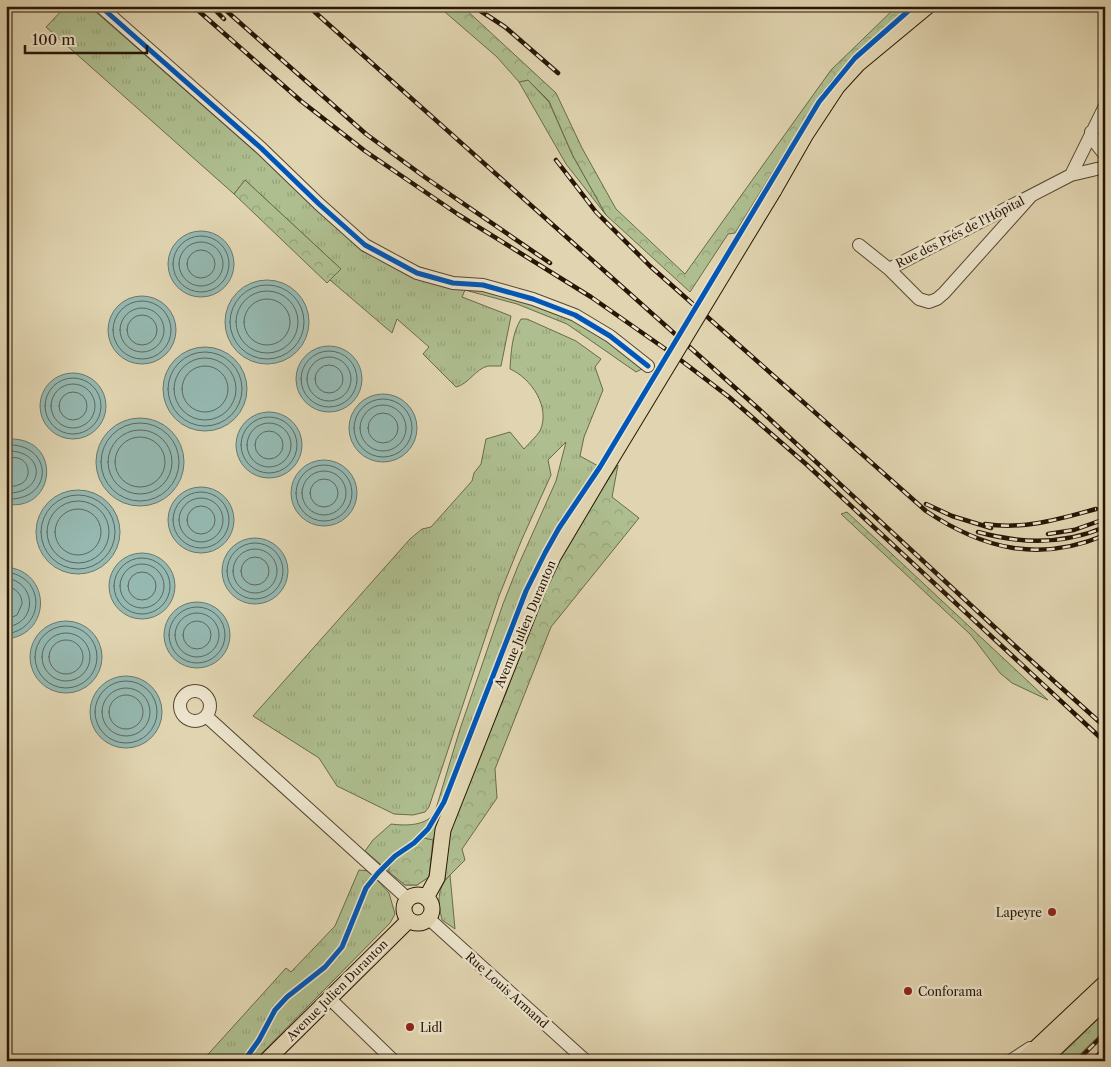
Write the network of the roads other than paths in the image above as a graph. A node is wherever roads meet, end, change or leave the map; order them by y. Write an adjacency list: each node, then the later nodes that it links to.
1 (100, 6): 11 (street)
2 (928, 6): 13 (main road, Avenue Julien Duranton, bridge)
3 (1105, 106): 4 (street)
4 (1092, 132): 5 (street); 7 (street)
5 (1105, 155)
6 (1105, 167): 7 (street, Rue des Prés de l'Hôpital)
7 (1071, 175): 8 (street, Rue des Prés de l'Hôpital)
8 (1031, 196): 10 (street, Rue des Prés de l'Hôpital); 10 (street, Rue des Prés de l'Hôpital)
9 (859, 245): 10 (street, Rue des Prés de l'Hôpital)
10 (889, 269)
11 (648, 366)
12 (206, 716): 14 (street)
13 (426, 898): 14 (main road); 15 (main road)
14 (408, 899): 16 (main road)
15 (428, 918): 16 (main road); 23 (street, Rue Louis Armand)
16 (409, 920): 18 (main road, Avenue Julien Duranton)
17 (1105, 983): 20 (main road)
18 (329, 998): 21 (street); 22 (main road, Avenue Julien Duranton)
19 (1105, 1000): 26 (main road)
20 (1051, 1034): 24 (street); 25 (main road)
21 (387, 1059)
22 (266, 1061)
23 (586, 1061)
24 (1010, 1061)
25 (1022, 1061)
26 (1042, 1061)

